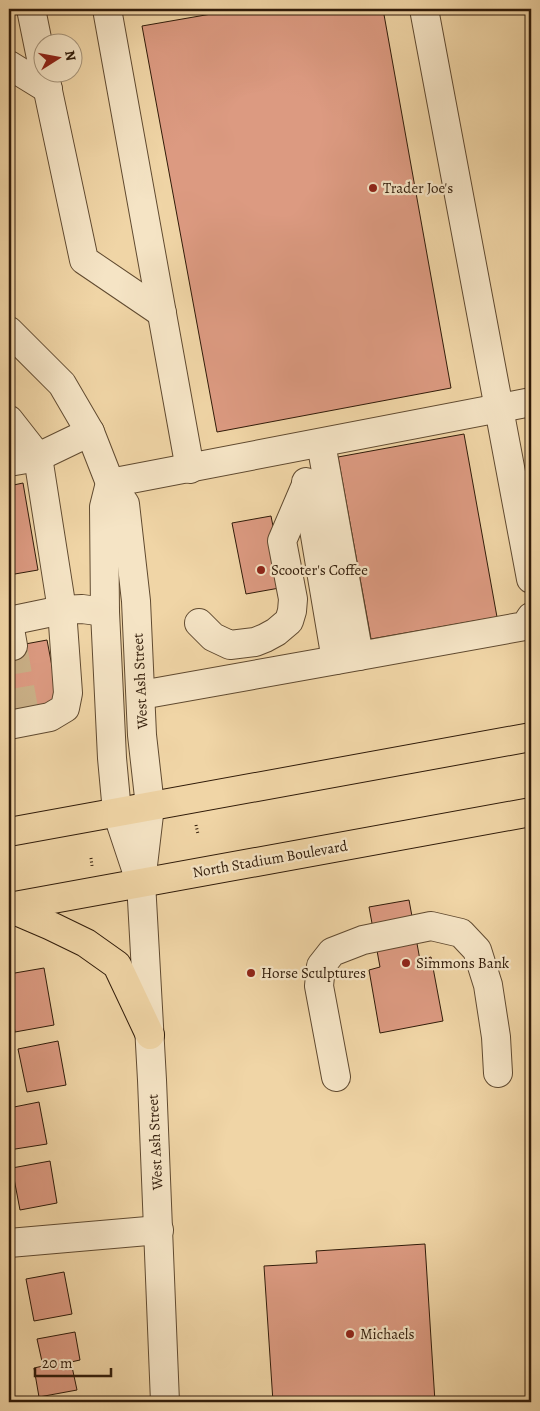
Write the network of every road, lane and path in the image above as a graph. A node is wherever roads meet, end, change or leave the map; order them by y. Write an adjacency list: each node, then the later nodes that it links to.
1 (31, 9): 4 (street)
2 (107, 9): 8 (street)
3 (424, 9): 11 (street)
4 (36, 32)
5 (9, 65): 6 (street)
6 (32, 71)
7 (46, 82): 8 (street)
8 (162, 313): 17 (street)
9 (9, 331): 13 (street, West Ash Street)
10 (531, 402): 11 (street)
11 (500, 408): 14 (street); 20 (street)
12 (9, 420): 15 (street)
13 (90, 432): 15 (street); 18 (street, West Ash Street)
14 (310, 445): 17 (street); 19 (street); 26 (street)
15 (38, 457): 16 (street); 21 (street)
16 (9, 462)
17 (190, 469): 18 (street)
18 (110, 483): 22 (street, West Ash Street); 27 (street, West Ash Street)
19 (306, 485): 25 (street); 26 (street)
20 (531, 579)
21 (62, 610): 22 (street); 24 (street); 28 (street)
22 (105, 612): 31 (street, West Ash Street)
23 (531, 617): 26 (street)
24 (10, 630)
25 (206, 630)
26 (348, 658): 27 (street)
27 (140, 695): 30 (street, West Ash Street)
28 (20, 719)
29 (531, 737): 30 (main road)
30 (150, 806): 31 (main road); 34 (street, West Ash Street)
31 (117, 812): 33 (main road); 34 (street, West Ash Street)
32 (531, 812): 34 (main road, North Stadium Boulevard)
33 (9, 832)
34 (141, 882): 35 (main road, North Stadium Boulevard); 36 (street, West Ash Street)
35 (9, 907): 36 (main road)
36 (150, 1035): 39 (street, West Ash Street)
37 (498, 1073): 38 (street)
38 (336, 1077)
39 (159, 1230): 40 (street); 41 (street, West Ash Street)
40 (9, 1243)
41 (166, 1402)

